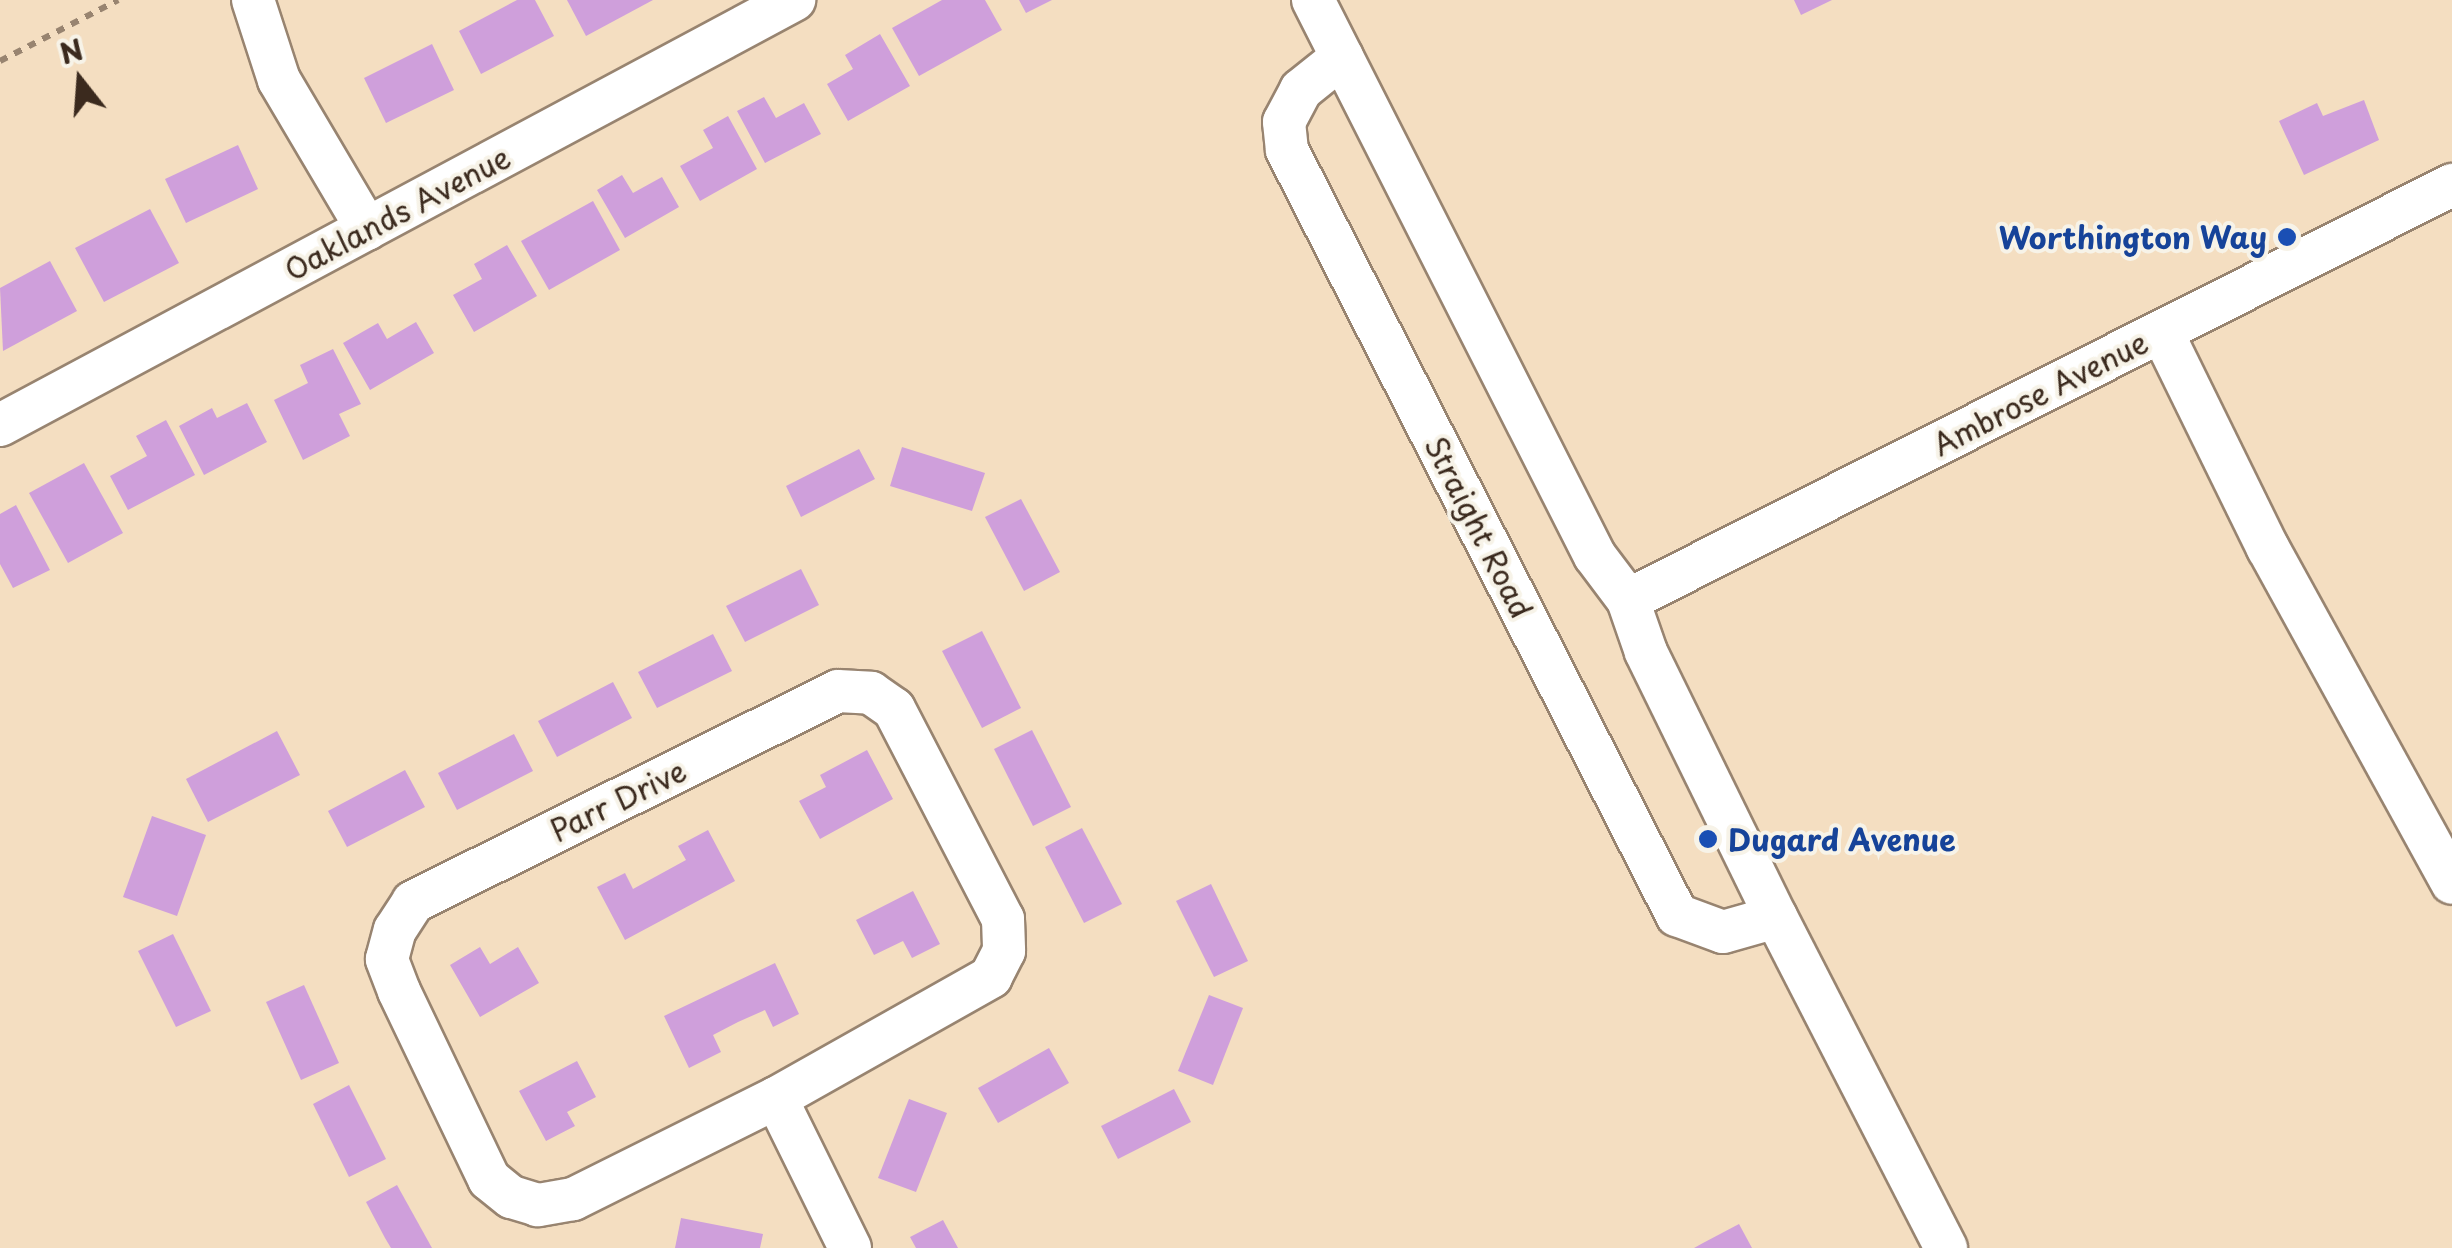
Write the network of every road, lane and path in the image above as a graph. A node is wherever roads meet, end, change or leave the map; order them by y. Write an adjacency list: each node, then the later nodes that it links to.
1 (118, 0): 6 (path)
2 (253, 0): 8 (street)
3 (794, 0): 8 (street, Oaklands Avenue)
4 (1313, 0): 5 (street)
5 (1342, 57): 11 (street); 13 (street, Straight Road)
6 (0, 61)
7 (2452, 185): 9 (street, Ambrose Avenue)
8 (367, 229): 10 (street, Oaklands Avenue)
9 (2162, 332): 11 (street, Ambrose Avenue); 12 (street)
10 (0, 425)
11 (1628, 600): 13 (street)
12 (2452, 883)
13 (1776, 917): 16 (street)
14 (776, 1098): 14 (street, Parr Drive); 15 (street)
15 (850, 1248)
16 (1946, 1248)

